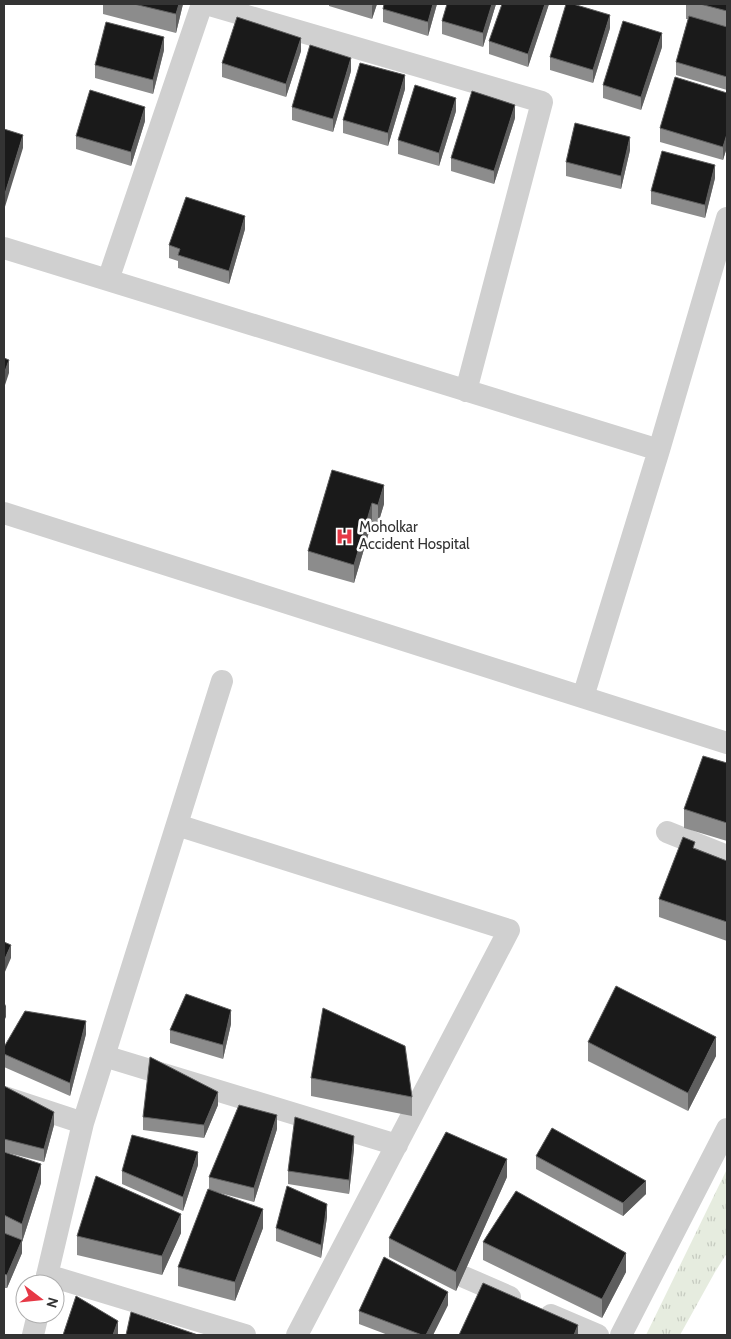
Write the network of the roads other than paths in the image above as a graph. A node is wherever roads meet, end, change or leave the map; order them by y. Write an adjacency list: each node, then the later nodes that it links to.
1 (202, 4): 5 (street)
2 (206, 4): 6 (street)
3 (727, 218): 7 (street)
4 (4, 248): 5 (street)
5 (108, 280): 6 (street)
6 (466, 391): 7 (street)
7 (658, 450): 10 (street)
8 (4, 513): 10 (street)
9 (222, 681): 12 (street)
10 (582, 698): 11 (street)
11 (727, 744)
12 (177, 825): 15 (street); 19 (street)
13 (668, 832): 14 (street)
14 (727, 856)
15 (104, 1056): 17 (street); 19 (street)
16 (4, 1097): 17 (street)
17 (83, 1123): 20 (street)
18 (727, 1129): 26 (street)
19 (397, 1145): 24 (street)
20 (47, 1274)
21 (464, 1277): 25 (street)
22 (65, 1284): 23 (street)
23 (245, 1335)
24 (297, 1335)
25 (598, 1335)
26 (621, 1335)

